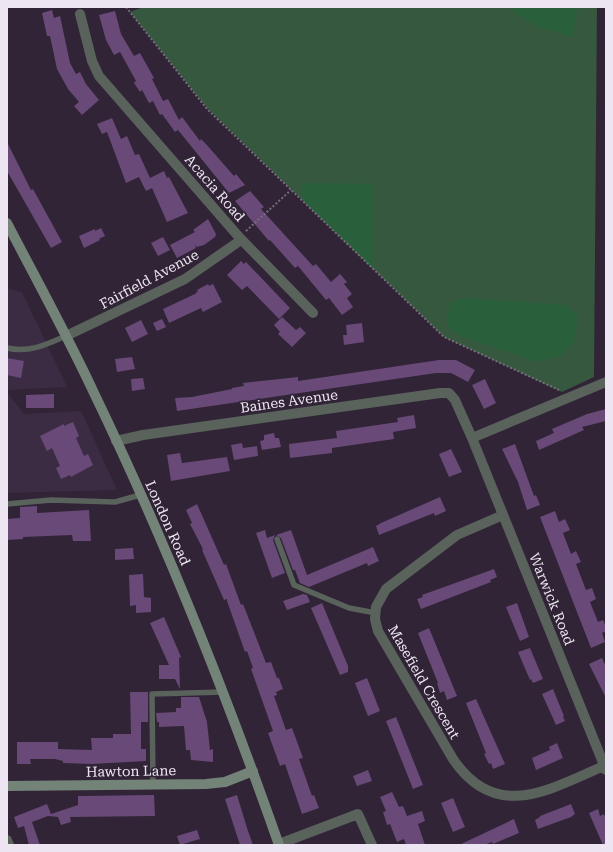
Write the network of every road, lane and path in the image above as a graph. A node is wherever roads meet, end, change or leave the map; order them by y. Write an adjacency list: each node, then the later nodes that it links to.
1 (126, 7): 3 (path)
2 (80, 14): 5 (street, Acacia Road)
3 (291, 190): 5 (path); 10 (path)
4 (7, 223): 7 (main road, London Road)
5 (240, 239): 6 (street, Acacia Road); 7 (street, Fairfield Avenue)
6 (313, 313)
7 (66, 336): 8 (lane); 13 (main road, London Road)
8 (7, 348)
9 (606, 382): 12 (street)
10 (562, 392)
11 (458, 407): 12 (street, Warwick Road); 13 (street, Baines Avenue)
12 (472, 438): 16 (street, Warwick Road)
13 (116, 441): 14 (main road, London Road)
14 (140, 495): 15 (lane); 19 (main road, London Road)
15 (7, 504)
16 (503, 515): 18 (street, Masefield Crescent); 20 (street, Warwick Road)
17 (277, 539): 18 (lane)
18 (376, 613): 20 (street, Masefield Crescent)
19 (224, 692): 21 (main road, London Road); 22 (lane)
20 (605, 768)
21 (253, 771): 22 (main road, Hawton Lane); 24 (main road, London Road)
22 (153, 785): 23 (main road, Hawton Lane)
23 (7, 786)
24 (279, 844): 25 (street)
25 (372, 845)

